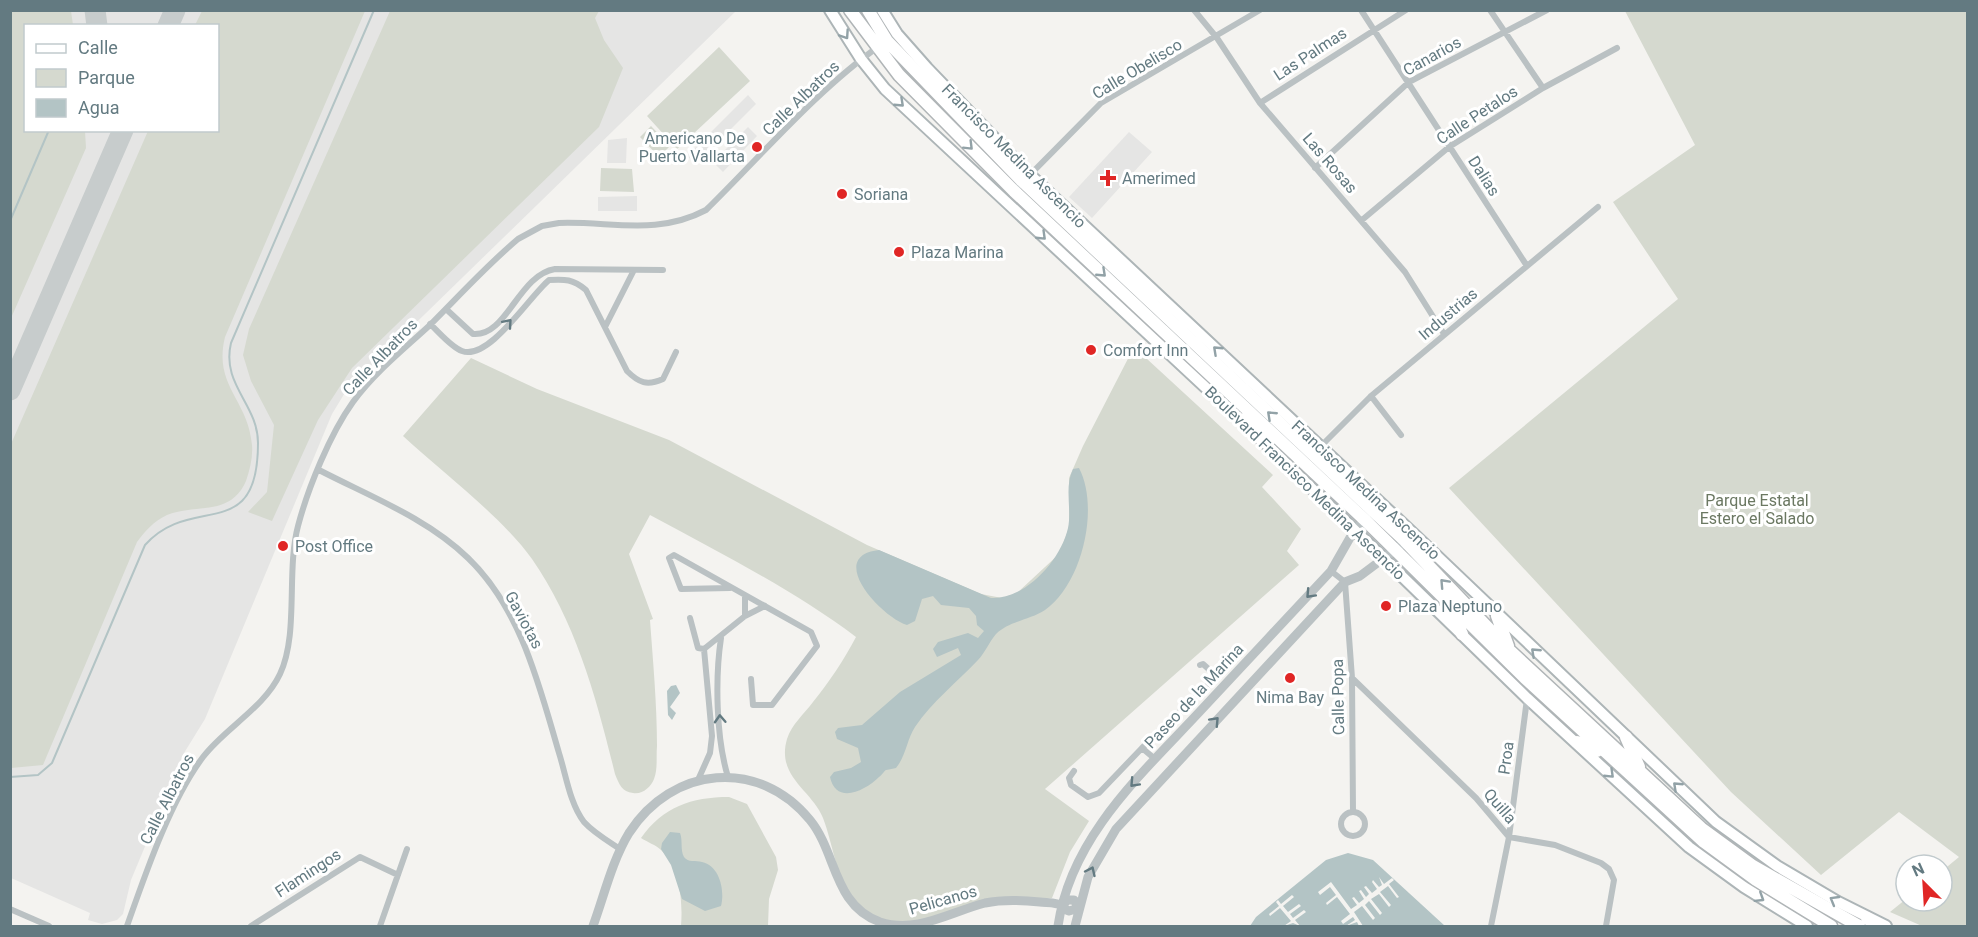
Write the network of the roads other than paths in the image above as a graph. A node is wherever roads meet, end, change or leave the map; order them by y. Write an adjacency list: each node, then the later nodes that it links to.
1 (830, 10): 16 (main road, Boulevard Francisco Medina Ascencio, one-way to 16)
2 (850, 10): 14 (highway, Francisco Medina Ascencio)
3 (868, 10): 14 (highway, Francisco Medina Ascencio)
4 (882, 10): 14 (main road, Francisco Medina Ascencio)
5 (1194, 10): 13 (street, Las Rosas)
6 (1260, 10): 13 (street, Calle Obelisco)
7 (1361, 10): 11 (street, Dalias)
8 (1406, 10): 11 (street, Las Palmas)
9 (1490, 10): 12 (street)
10 (1547, 10): 12 (street, Canarios)
11 (1373, 29): 17 (street, Dalias); 19 (street, Las Palmas)
12 (1506, 32): 17 (street, Canarios); 18 (street)
13 (1217, 38): 19 (street, Las Rosas); 22 (street, Calle Obelisco)
14 (887, 41): 16 (street, Calle Albatros); 22 (main road, Francisco Medina Ascencio); 22 (highway, Francisco Medina Ascencio)
15 (1617, 48): 18 (street, Calle Petalos)
16 (861, 59): 32 (street, Calle Albatros); 42 (main road, Boulevard Francisco Medina Ascencio, one-way to 42)
17 (1409, 82): 20 (street, Dalias); 21 (street, Canarios)
18 (1543, 88): 20 (street, Calle Petalos)
19 (1260, 103): 21 (street, Las Rosas)
20 (1449, 147): 24 (street, Calle Petalos); 25 (street, Dalias)
21 (1315, 168): 24 (street, Las Rosas)
22 (1022, 182): 40 (highway, Francisco Medina Ascencio, one-way to 40); 43 (main road, Francisco Medina Ascencio, one-way to 22); 45 (highway, Francisco Medina Ascencio, one-way to 22)
23 (1598, 207): 25 (street, Industrias)
24 (1362, 220): 36 (street, Las Rosas)
25 (1527, 266): 36 (street, Industrias)
26 (568, 269): 27 (street); 29 (street); 30 (street)
27 (634, 270): 28 (street); 34 (street)
28 (663, 270)
29 (567, 279): 31 (street); 34 (street)
30 (532, 280): 31 (street); 35 (street)
31 (539, 289): 37 (street, one-way to 31)
32 (446, 309): 33 (street, Calle Albatros); 35 (street)
33 (430, 324): 37 (street); 44 (street, Calle Albatros)
34 (605, 327): 38 (street)
35 (487, 332): 37 (street)
36 (1444, 334): 39 (street, Industrias)
37 (492, 341)
38 (676, 352)
39 (1371, 396): 41 (street); 43 (street, Industrias)
40 (1241, 403): 42 (highway); 45 (highway, Francisco Medina Ascencio)
41 (1401, 435)
42 (1261, 439): 46 (main road, Boulevard Francisco Medina Ascencio)
43 (1320, 447): 45 (main road, Francisco Medina Ascencio)
44 (319, 470): 84 (street, Gaviotas); 91 (street, Calle Albatros)
45 (1374, 513): 46 (street, Paseo de la Marina); 47 (highway, Francisco Medina Ascencio); 47 (main road, Francisco Medina Ascencio)
46 (1355, 529): 47 (main road, Boulevard Francisco Medina Ascencio); 48 (street, Paseo de la Marina)
47 (1400, 546): 49 (street, Paseo de la Marina); 52 (highway, Francisco Medina Ascencio); 55 (main road, Francisco Medina Ascencio); 57 (main road, Boulevard Francisco Medina Ascencio); 60 (highway, Francisco Medina Ascencio, one-way to 47)
48 (1331, 571): 49 (street); 73 (street, Paseo de la Marina, one-way to 73)
49 (1345, 582): 64 (street, Calle Popa); 74 (street, Paseo de la Marina, one-way to 49)
50 (730, 588): 50 (street); 51 (street)
51 (745, 597): 53 (street); 54 (street)
52 (1447, 602): 57 (highway); 72 (highway, Francisco Medina Ascencio)
53 (765, 606): 54 (street); 65 (street)
54 (745, 616): 58 (street)
55 (1497, 616): 60 (highway); 67 (main road, Francisco Medina Ascencio, one-way to 55)
56 (690, 618): 59 (street)
57 (1462, 634): 66 (main road, Boulevard Francisco Medina Ascencio)
58 (721, 638): 59 (street); 62 (street)
59 (704, 649): 61 (street)
60 (1509, 650): 77 (highway, Francisco Medina Ascencio)
61 (705, 661): 62 (street); 70 (street)
62 (717, 661): 71 (street, one-way to 62)
63 (1200, 665): 69 (street)
64 (1352, 678): 81 (street, Calle Popa); 82 (street, Quilla)
65 (751, 679)
66 (1527, 698): 68 (main road, Boulevard Francisco Medina Ascencio); 82 (street, Proa)
67 (1626, 737): 77 (highway); 89 (main road, Francisco Medina Ascencio, one-way to 67)
68 (1576, 742): 72 (highway); 99 (main road, Boulevard Francisco Medina Ascencio, one-way to 99)
69 (1142, 748): 73 (street); 76 (street)
70 (710, 753): 71 (street); 80 (street)
71 (723, 753): 78 (street)
72 (1606, 754): 100 (highway, Francisco Medina Ascencio)
73 (1158, 757): 74 (street); 75 (street, Paseo de la Marina)
74 (1173, 765): 79 (street, Paseo de la Marina)
75 (1148, 767): 79 (street); 86 (street, Paseo de la Marina, one-way to 86)
76 (1074, 771)
77 (1642, 774): 89 (highway, Francisco Medina Ascencio)
78 (728, 777): 80 (street, Pelicanos); 86 (street, Pelicanos)
79 (1161, 778): 87 (street, Paseo de la Marina, one-way to 79)
80 (698, 780): 84 (street, Pelicanos)
81 (1353, 812)
82 (1509, 837): 97 (street, Proa); 98 (street, Quilla)
83 (407, 849): 85 (street)
84 (620, 849): 94 (street, Pelicanos)
85 (398, 875): 92 (street, Flamingos); 93 (street)
86 (1061, 905): 87 (street, Pelicanos); 95 (street, Paseo de la Marina)
87 (1078, 908): 96 (street, Paseo de la Marina)
88 (10, 909): 90 (street)
89 (1867, 924): 101 (main road, Francisco Medina Ascencio)
90 (49, 927)
91 (127, 927)
92 (251, 927)
93 (380, 927)
94 (593, 927)
95 (1058, 927)
96 (1075, 927)
97 (1491, 927)
98 (1606, 927)
99 (1807, 927)
100 (1831, 927)
101 (1886, 927)

